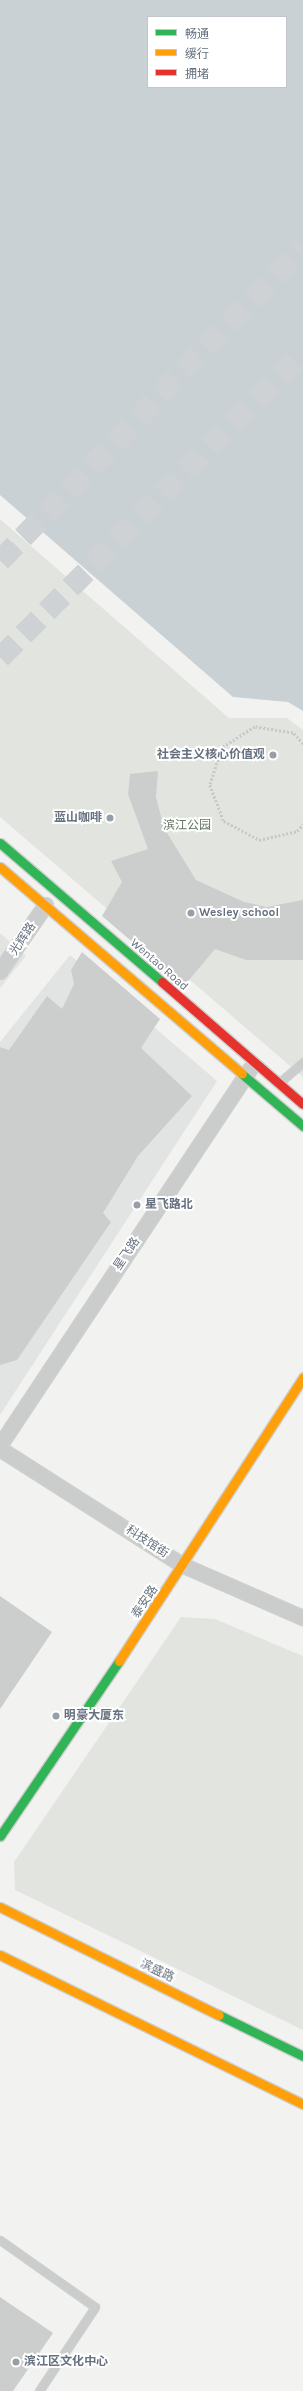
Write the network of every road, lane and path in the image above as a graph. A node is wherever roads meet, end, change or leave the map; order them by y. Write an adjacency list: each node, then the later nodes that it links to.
1 (303, 744): 2 (path)
2 (303, 824)
3 (0, 843): 8 (main road, Wentao Road)
4 (0, 867): 5 (main road)
5 (46, 905): 6 (street, 光辉路); 9 (main road)
6 (0, 972)
7 (303, 1062): 10 (lane)
8 (256, 1064): 9 (street, 星飞路); 10 (main road, Wentao Road)
9 (245, 1076): 12 (main road); 14 (street, 星飞路)
10 (278, 1084): 11 (main road, Wentao Road)
11 (303, 1104)
12 (303, 1126)
13 (303, 1378): 16 (main road, 泰安路)
14 (0, 1446)
15 (0, 1449): 16 (street, 科技馆街)
16 (184, 1566): 17 (street, 科技馆街); 18 (main road, 泰安路)
17 (303, 1618)
18 (0, 1836)
19 (0, 1907): 21 (main road, 滨盛路)
20 (0, 1955): 22 (main road)
21 (303, 2056)
22 (303, 2104)
23 (0, 2240): 24 (lane)
24 (39, 2391)

